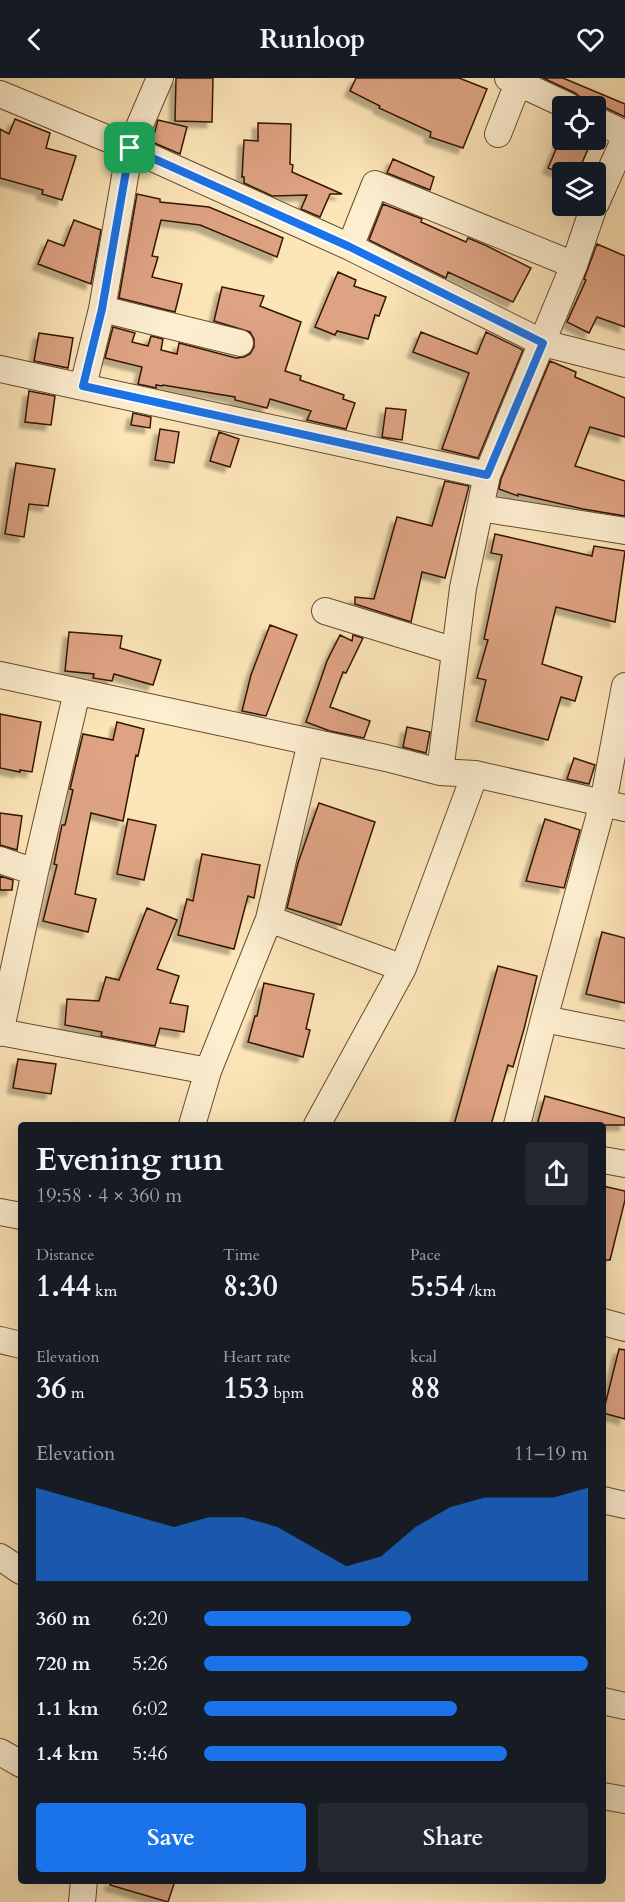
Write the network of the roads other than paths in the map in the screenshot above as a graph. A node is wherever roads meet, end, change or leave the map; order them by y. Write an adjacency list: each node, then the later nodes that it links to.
1 (160, 78): 8 (street)
2 (516, 80): 4 (street); 6 (street)
3 (0, 94): 8 (street)
4 (552, 98)
5 (606, 126): 7 (street)
6 (498, 134)
7 (625, 136): 9 (street)
8 (130, 148): 11 (street); 13 (street)
9 (606, 179)
10 (591, 216): 12 (street)
11 (350, 247): 12 (street); 15 (street)
12 (574, 265): 15 (street)
13 (102, 309): 14 (street); 18 (street)
14 (240, 343)
15 (543, 343): 16 (street); 19 (street)
16 (625, 364)
17 (0, 369): 18 (street)
18 (83, 386): 19 (street)
19 (487, 475): 20 (street)
20 (480, 508): 21 (street); 23 (street)
21 (625, 531)
22 (325, 611): 23 (street)
23 (455, 651): 28 (street)
24 (0, 675): 26 (street)
25 (625, 686): 30 (street)
26 (78, 692): 27 (street); 32 (street)
27 (311, 742): 28 (street); 33 (street)
28 (440, 772): 29 (street)
29 (475, 774): 30 (street); 34 (street)
30 (614, 806): 35 (street)
31 (0, 860): 32 (street)
32 (35, 872): 36 (street)
33 (269, 919): 34 (street); 38 (street)
34 (403, 968): 40 (street)
35 (544, 1019): 37 (street); 41 (street)
36 (0, 1032): 38 (street)
37 (625, 1035)
38 (208, 1071): 39 (street)
39 (193, 1122)
40 (319, 1122)
41 (518, 1122)
42 (606, 1161): 43 (street)
43 (625, 1164)
44 (0, 1212): 45 (street)
45 (18, 1215)
46 (606, 1323): 47 (street)
47 (625, 1328)
48 (0, 1340): 49 (street)
49 (18, 1344)
50 (606, 1501): 51 (street)
51 (625, 1505)
52 (0, 1557): 53 (street)
53 (18, 1569)
54 (606, 1702): 55 (street)
55 (625, 1706)
56 (0, 1752): 57 (street)
57 (18, 1762)
58 (606, 1797): 59 (street)
59 (625, 1800)
60 (84, 1884): 61 (street)
61 (82, 1902)

